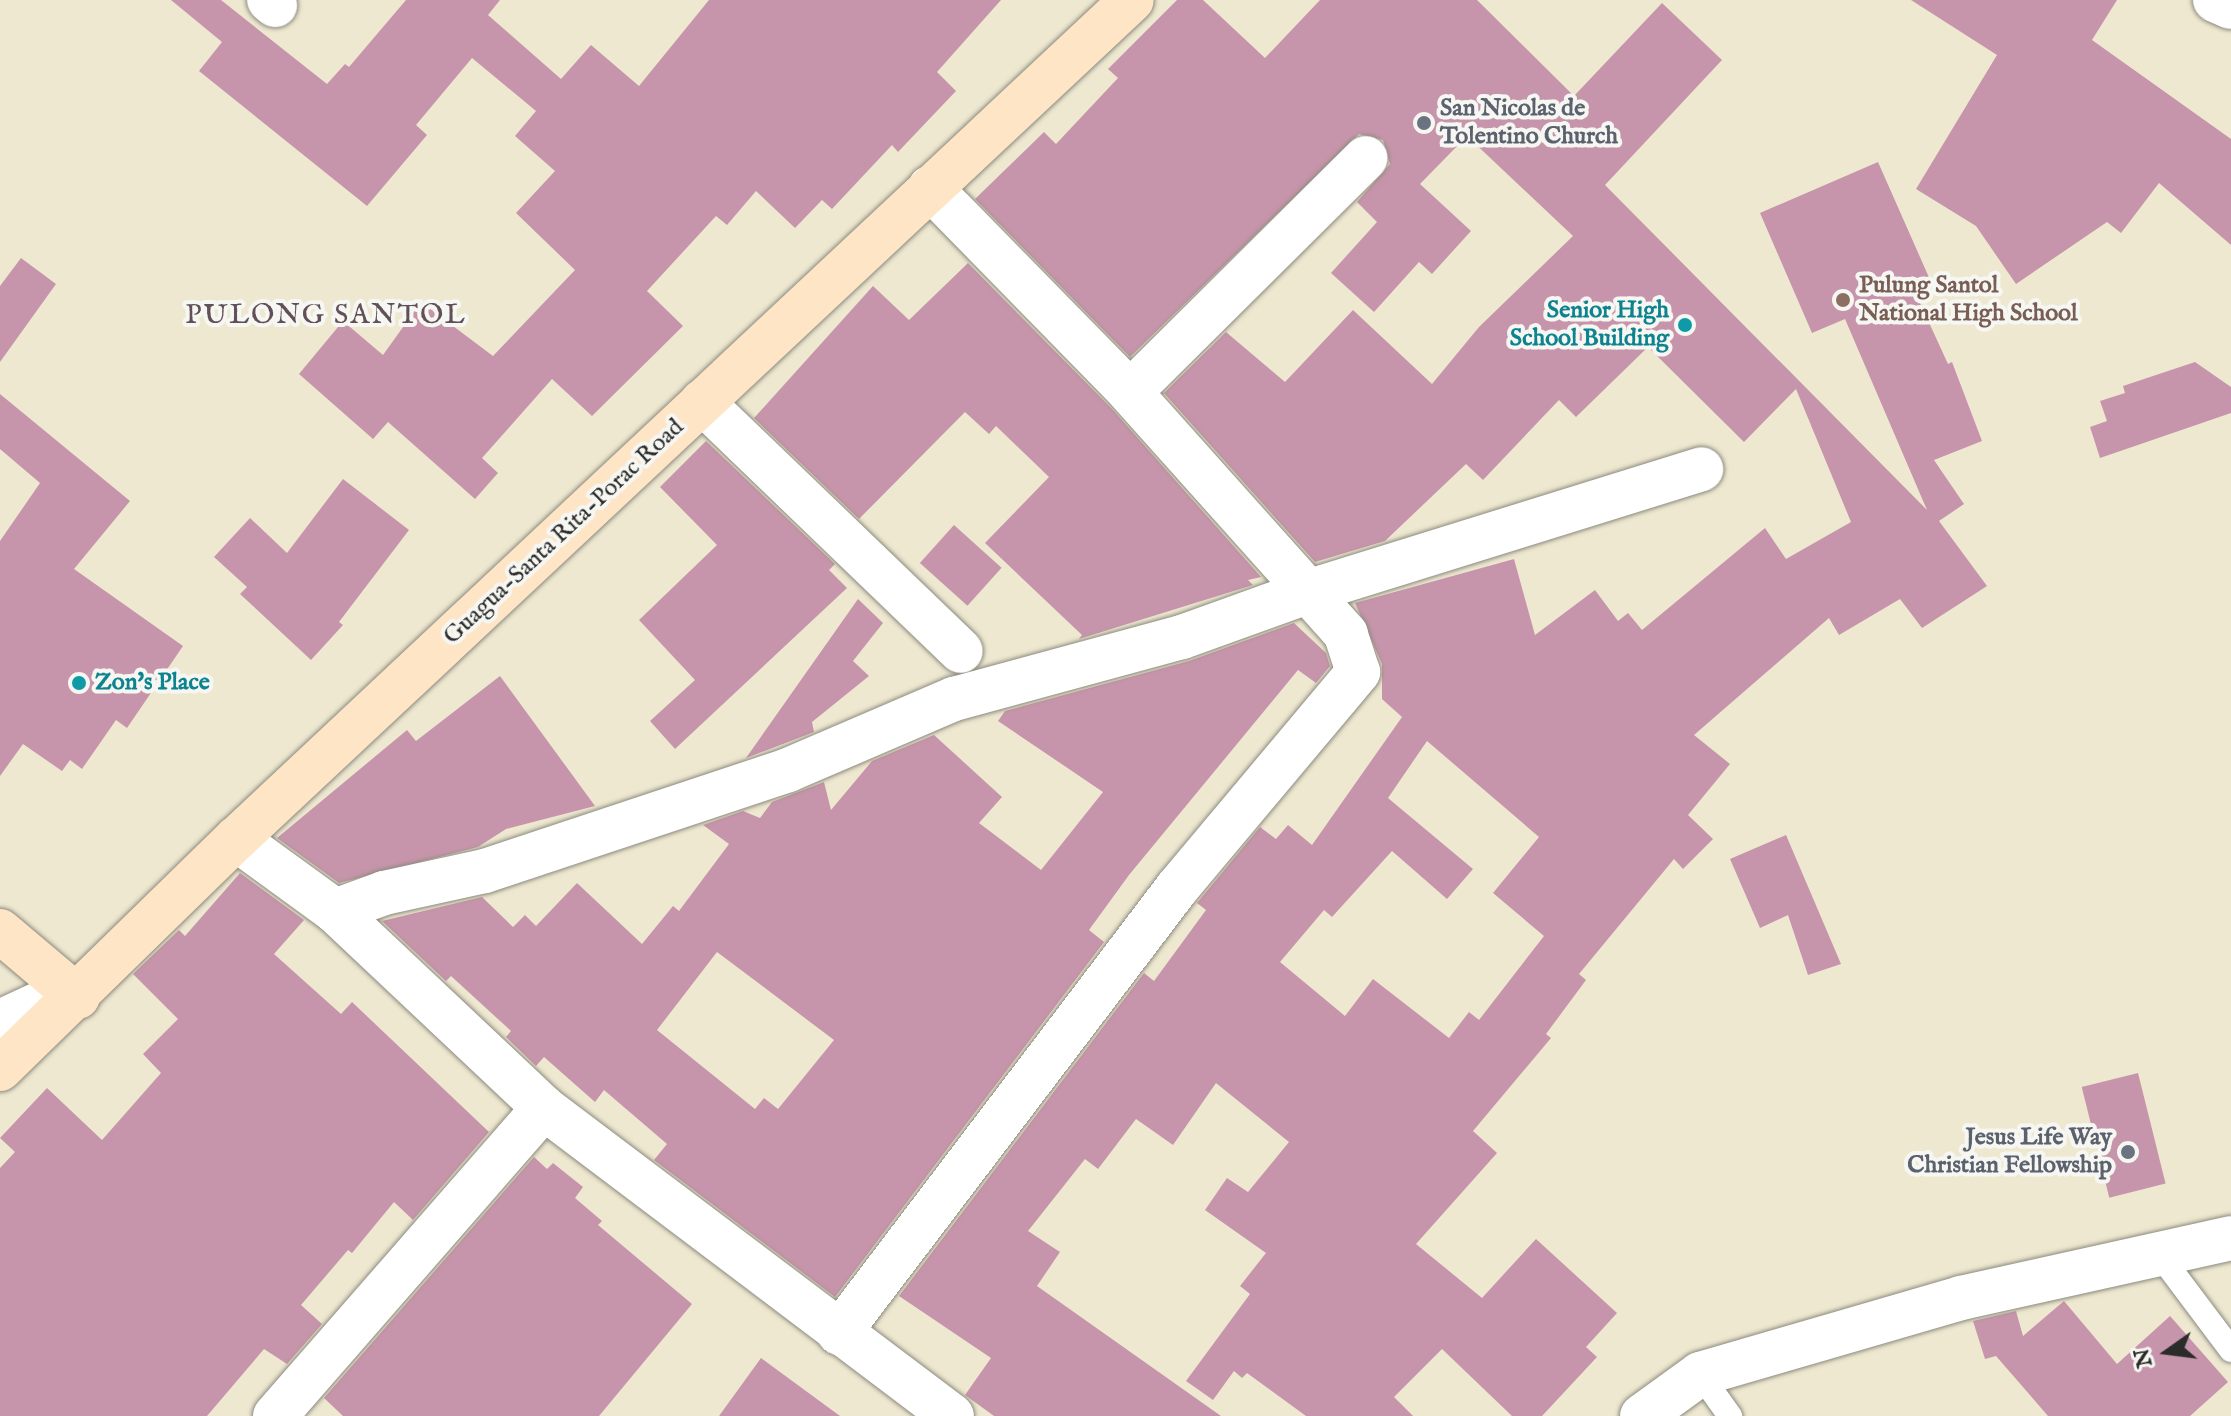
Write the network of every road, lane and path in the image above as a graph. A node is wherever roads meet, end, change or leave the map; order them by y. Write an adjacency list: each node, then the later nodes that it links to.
1 (1132, 0): 5 (main road, Guagua-Santa Rita-Porac Road)
2 (2215, 0): 3 (street)
3 (2231, 7)
4 (1366, 158): 6 (street)
5 (930, 188): 6 (street); 7 (main road, Guagua-Santa Rita-Porac Road)
6 (1130, 392): 9 (street)
7 (702, 402): 10 (street); 11 (main road, Guagua-Santa Rita-Porac Road)
8 (1701, 469): 9 (street)
9 (1307, 592): 12 (street); 20 (street)
10 (961, 651)
11 (236, 839): 12 (street); 14 (main road, Guagua-Santa Rita-Porac Road)
12 (335, 911): 17 (street)
13 (0, 931): 14 (main road)
14 (74, 994): 15 (street); 16 (main road, Guagua-Santa Rita-Porac Road)
15 (0, 1022)
16 (0, 1069)
17 (544, 1108): 20 (street); 23 (street)
18 (2231, 1238): 19 (street)
19 (2159, 1254): 21 (lane); 22 (street)
20 (839, 1333): 24 (street)
21 (2231, 1350)
22 (1700, 1374): 25 (street); 26 (lane)
23 (275, 1416)
24 (952, 1416)
25 (1642, 1416)
26 (1730, 1416)

